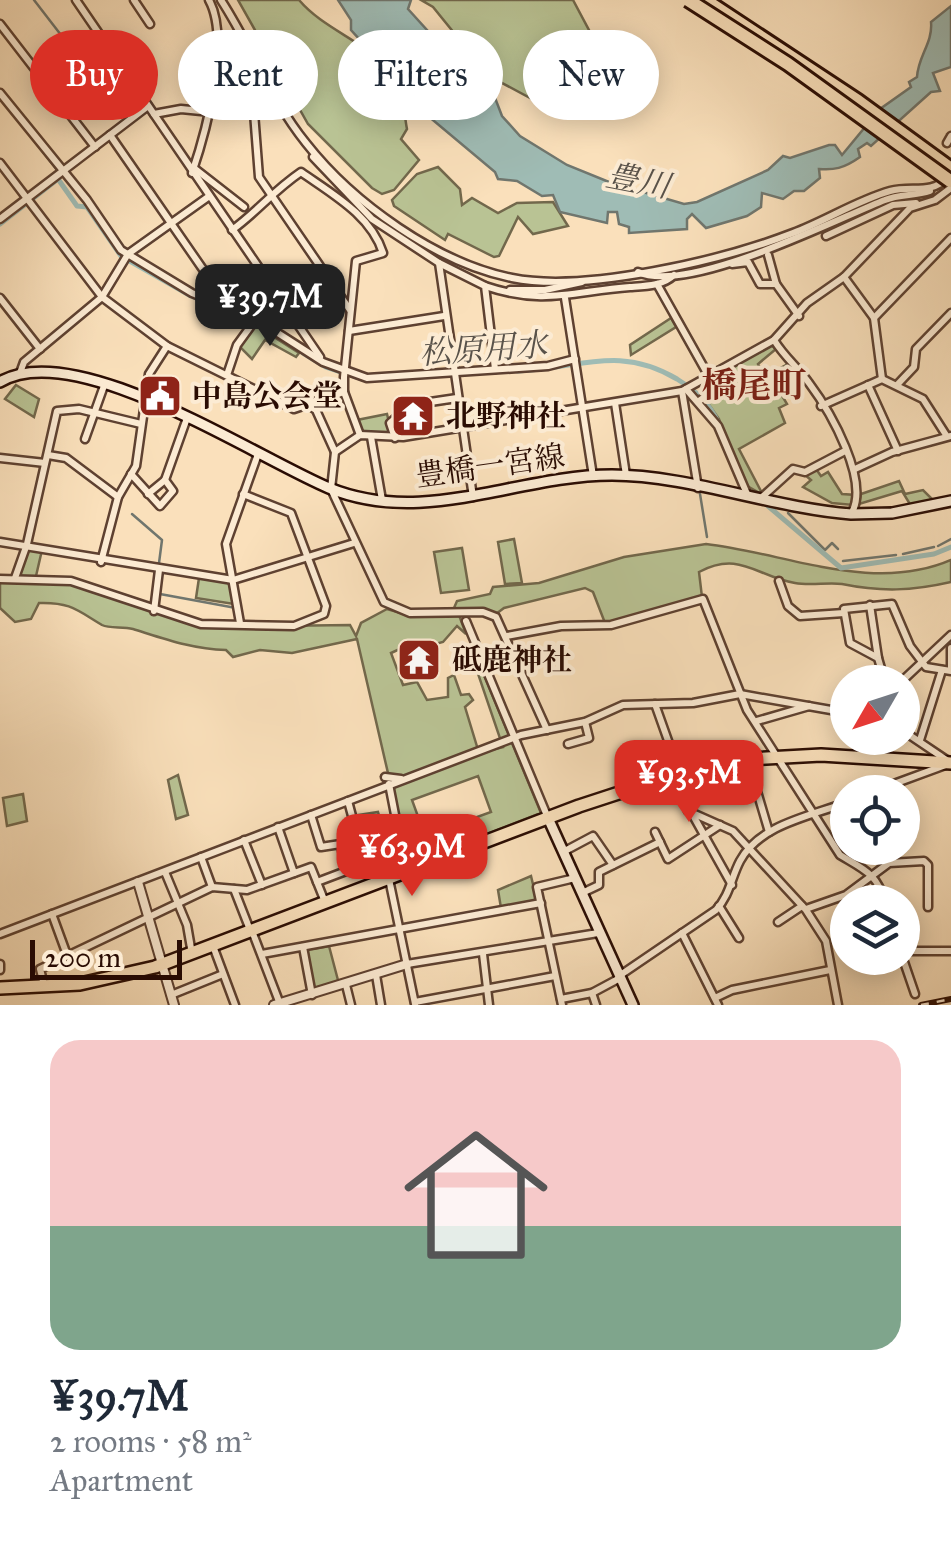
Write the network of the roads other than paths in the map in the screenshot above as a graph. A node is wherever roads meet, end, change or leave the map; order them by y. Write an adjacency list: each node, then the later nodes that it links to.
1 (76, 0): 9 (street)
2 (134, 0): 8 (street)
3 (209, 0): 10 (street)
4 (221, 0): 17 (street)
5 (688, 0): 24 (highway, bridge)
6 (704, 0): 22 (highway)
7 (0, 24): 18 (street)
8 (150, 24)
9 (96, 30)
10 (217, 30)
11 (0, 93): 20 (street)
12 (130, 120): 16 (street)
13 (158, 120): 21 (street)
14 (208, 120): 21 (street)
15 (255, 120): 25 (street)
16 (110, 135): 18 (street); 31 (street)
17 (306, 144): 33 (street); 44 (street)
18 (95, 147): 20 (street)
19 (0, 163): 27 (street)
20 (63, 171): 27 (street); 37 (street)
21 (193, 171): 26 (street); 29 (street)
22 (951, 171): 23 (street)
23 (934, 188): 40 (street); 41 (street)
24 (951, 188): 43 (street)
25 (269, 194): 32 (street); 36 (street); 53 (street)
26 (208, 197): 31 (street); 32 (street)
27 (27, 198): 30 (street); 49 (street)
28 (916, 203): 34 (street)
29 (244, 206)
30 (0, 219)
31 (172, 223): 37 (street); 52 (street)
32 (232, 230): 64 (street)
33 (397, 236): 36 (street); 39 (street)
34 (826, 236)
35 (951, 238): 57 (street)
36 (378, 239): 53 (street)
37 (128, 254): 49 (street); 52 (street)
38 (768, 255): 46 (street)
39 (439, 264): 47 (street); 55 (street)
40 (716, 264): 42 (street); 46 (street)
41 (636, 272): 42 (street); 44 (street)
42 (675, 274): 45 (street)
43 (844, 277): 56 (street); 57 (street)
44 (584, 278): 48 (street)
45 (657, 284): 51 (street); 70 (street)
46 (776, 284): 56 (street)
47 (485, 286): 48 (street); 65 (street)
48 (500, 291): 51 (street)
49 (102, 296): 61 (street); 62 (street)
50 (0, 298): 62 (street)
51 (565, 298): 63 (street)
52 (230, 308): 58 (street)
53 (350, 311): 59 (street)
54 (951, 313): 75 (street)
55 (444, 316): 59 (street); 66 (street)
56 (799, 316): 60 (street)
57 (874, 318): 71 (street)
58 (256, 319): 64 (street); 69 (street)
59 (349, 331): 68 (street)
60 (774, 340): 70 (street); 83 (street)
61 (167, 346): 69 (street); 78 (street)
62 (40, 350): 67 (street)
63 (574, 360): 65 (street); 84 (street)
64 (323, 362): 68 (street)
65 (495, 369): 66 (street)
66 (453, 370): 68 (street); 79 (street)
67 (20, 372): 72 (main road); 73 (main road, 豊橋一宮線)
68 (345, 374): 77 (street)
69 (228, 375): 82 (street)
70 (709, 377): 76 (street); 80 (street)
71 (882, 379): 74 (street); 75 (street)
72 (0, 382)
73 (106, 382): 78 (main road, 豊橋一宮線); 85 (street)
74 (868, 384): 83 (street); 95 (street)
75 (897, 385): 89 (street)
76 (684, 390): 80 (street); 81 (street); 105 (street)
77 (344, 392): 82 (street); 90 (street)
78 (146, 397): 86 (main road, 豊橋一宮線); 87 (street)
79 (457, 398): 88 (street); 92 (street)
80 (699, 401): 111 (street)
81 (614, 402): 84 (street); 103 (street)
82 (307, 404): 96 (street)
83 (821, 406): 94 (street)
84 (582, 408): 88 (street); 102 (street)
85 (96, 414): 87 (street); 93 (street); 99 (street)
86 (188, 418): 97 (main road, 豊橋一宮線); 104 (street)
87 (141, 424): 101 (street)
88 (462, 427): 92 (street); 109 (street)
89 (949, 435): 95 (street)
90 (360, 436): 91 (street); 96 (street)
91 (371, 437): 92 (street); 113 (street)
92 (395, 438)
93 (85, 440)
94 (845, 451): 100 (street); 111 (street)
95 (898, 451): 100 (street)
96 (334, 452): 106 (street)
97 (258, 454): 106 (main road, 豊橋一宮線); 108 (street)
98 (0, 458): 99 (street)
99 (46, 459): 110 (street); 117 (street)
100 (855, 469): 114 (street)
101 (131, 474): 107 (street); 110 (street)
102 (593, 476): 103 (main road, 豊橋一宮線); 109 (main road, 豊橋一宮線)
103 (626, 476): 105 (main road, 豊橋一宮線)
104 (165, 480): 107 (street); 107 (street)
105 (698, 488): 111 (main road, 豊橋一宮線)
106 (331, 489): 113 (main road, 豊橋一宮線); 116 (street)
107 (148, 494)
108 (243, 494): 118 (street); 123 (street)
109 (473, 497): 113 (main road, 豊橋一宮線)
110 (118, 498): 119 (street)
111 (755, 499): 114 (main road, 豊橋一宮線)
112 (951, 501): 114 (main road, 豊橋一宮線)
113 (382, 502)
114 (851, 514)
115 (0, 542): 117 (street)
116 (354, 543): 118 (street); 131 (street)
117 (27, 544): 119 (street); 121 (street)
118 (309, 558): 123 (street); 129 (street)
119 (101, 562): 120 (street)
120 (159, 570): 123 (street); 126 (street)
121 (14, 578): 122 (street); 126 (street)
122 (0, 580)
123 (233, 580): 129 (street)
124 (780, 581): 127 (street)
125 (870, 605): 127 (street); 134 (street); 136 (street)
126 (154, 611): 129 (street)
127 (844, 613): 134 (street)
128 (466, 621): 147 (street)
129 (240, 624)
130 (951, 635): 132 (street)
131 (507, 636): 140 (street); 146 (street)
132 (941, 645): 135 (street); 136 (street)
133 (951, 648): 135 (street)
134 (878, 658): 137 (street)
135 (948, 659): 139 (street)
136 (923, 663): 138 (street); 139 (street)
137 (880, 665)
138 (920, 666)
139 (948, 670): 148 (street)
140 (740, 694): 141 (street); 142 (street); 144 (street)
141 (655, 704): 145 (street); 152 (street)
142 (810, 706): 143 (street); 144 (street)
143 (830, 709)
144 (757, 721): 150 (street)
145 (585, 722): 146 (street); 149 (street)
146 (547, 730): 147 (street)
147 (515, 738): 154 (street); 161 (street)
148 (920, 740): 151 (street)
149 (568, 744)
150 (776, 757): 151 (highway); 152 (highway); 160 (street)
151 (951, 763): 153 (street)
152 (670, 775): 158 (street); 161 (highway)
153 (918, 775)
154 (387, 781): 156 (street); 170 (street)
155 (756, 788): 165 (street)
156 (348, 800): 159 (street); 168 (street)
157 (830, 809): 160 (street)
158 (688, 811): 162 (street); 166 (street)
159 (311, 814): 163 (street); 171 (street)
160 (814, 815): 165 (street); 179 (street)
161 (548, 818): 173 (main road); 177 (highway)
162 (722, 825): 166 (street); 172 (street)
163 (278, 827): 167 (street); 178 (street)
164 (655, 832): 169 (street)
165 (770, 832): 172 (street)
166 (702, 838): 169 (street); 185 (street)
167 (244, 840): 174 (street); 184 (street)
168 (360, 841): 170 (street); 171 (street)
169 (660, 842): 175 (street)
170 (400, 844): 177 (street)
171 (340, 845): 183 (street)
172 (749, 849): 185 (street); 195 (street)
173 (563, 852): 175 (street); 180 (main road)
174 (201, 857): 176 (street); 187 (street)
175 (614, 865): 189 (street)
176 (166, 872): 182 (street); 190 (street)
177 (406, 872): 181 (highway)
178 (295, 873): 183 (street); 184 (street)
179 (872, 874): 186 (street); 194 (street); 195 (street)
180 (575, 878): 189 (main road); 192 (street)
181 (389, 879): 191 (highway); 199 (street)
182 (138, 882): 196 (street); 197 (street)
183 (317, 882): 191 (street)
184 (262, 885): 188 (street)
185 (732, 885): 193 (street)
186 (877, 885)
187 (212, 887): 188 (street); 190 (street)
188 (234, 889): 201 (street)
189 (582, 893): 202 (main road)
190 (176, 902): 197 (street); 210 (street)
191 (325, 903): 201 (highway)
192 (541, 903): 199 (street); 205 (street)
193 (719, 906): 203 (street); 204 (street)
194 (928, 907)
195 (804, 908): 198 (street); 216 (street)
196 (52, 914): 200 (street); 213 (street)
197 (148, 916): 213 (street); 215 (street)
198 (778, 922)
199 (400, 928): 207 (street); 214 (street)
200 (0, 929)
201 (251, 931): 206 (highway); 211 (street)
202 (598, 932): 205 (street); 222 (main road)
203 (682, 933): 222 (street); 233 (street)
204 (739, 938)
205 (548, 941): 212 (street); 221 (street)
206 (212, 946): 210 (highway); 217 (street)
207 (303, 947): 211 (street); 229 (street)
208 (951, 951): 209 (street)
209 (920, 953)
210 (192, 954): 215 (highway)
211 (262, 954): 236 (street)
212 (482, 954): 214 (street); 226 (street)
213 (68, 955): 224 (street)
214 (407, 964): 218 (street); 234 (street)
215 (162, 965): 224 (highway); 230 (street)
216 (830, 970): 233 (street)
217 (223, 974): 230 (street); 235 (street)
218 (376, 974): 223 (street); 238 (street)
219 (831, 975): 242 (street)
220 (909, 975): 228 (street)
221 (555, 976): 226 (street); 232 (street)
222 (620, 977): 227 (street); 241 (main road)
223 (346, 984): 229 (street); 237 (street)
224 (44, 987): 225 (highway)
225 (0, 988)
226 (487, 989): 231 (street); 239 (street)
227 (592, 993): 232 (street); 240 (street)
228 (915, 994)
229 (312, 996): 236 (street)
230 (172, 1000)
231 (445, 1001): 234 (street)
232 (562, 1002)
233 (717, 1003)
234 (415, 1004)
235 (235, 1005)
236 (278, 1005)
237 (351, 1005)
238 (382, 1005)
239 (489, 1005)
240 (596, 1005)
241 (632, 1005)
242 (838, 1005)

